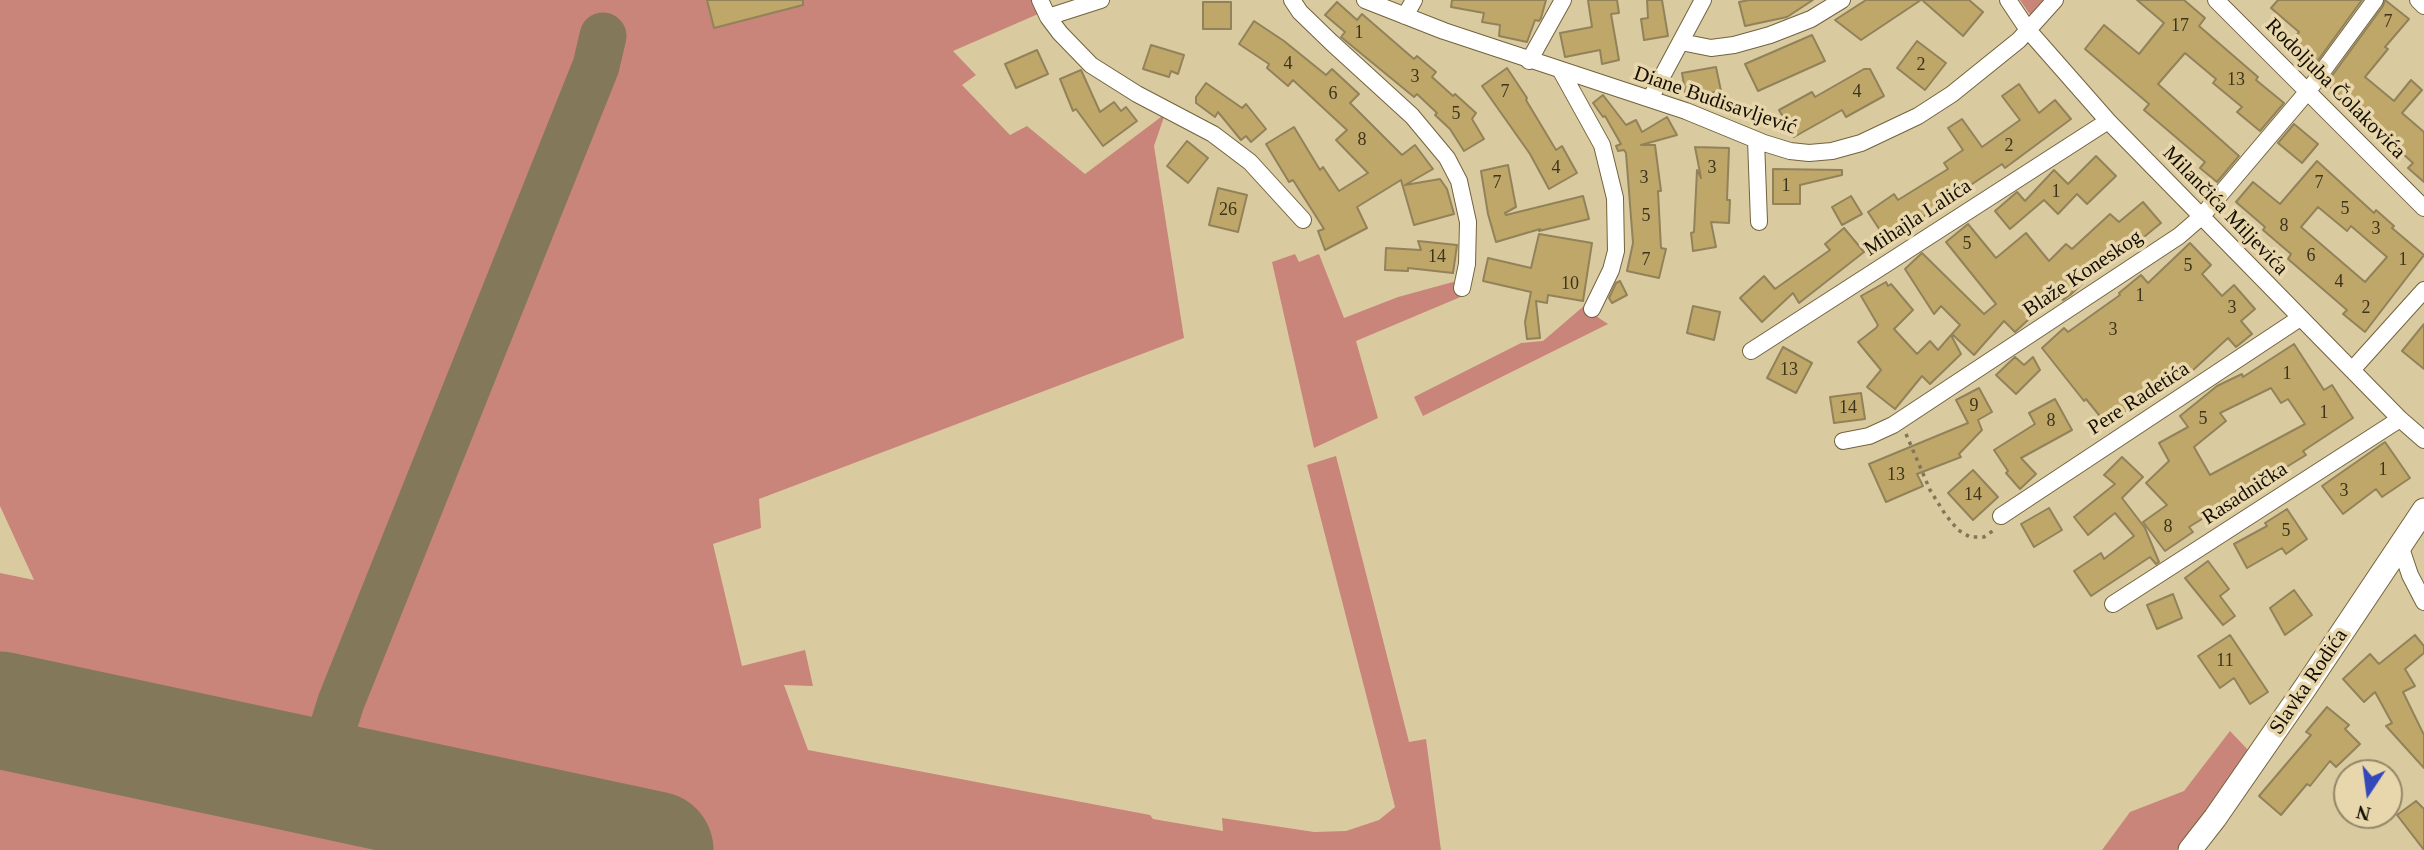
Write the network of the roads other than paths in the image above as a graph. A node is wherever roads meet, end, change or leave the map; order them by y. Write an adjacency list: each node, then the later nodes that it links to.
1 (1040, 0): 16 (street)
2 (1101, 0): 16 (street)
3 (1292, 0): 29 (street)
4 (1365, 0): 15 (street, Diane Budisavljević)
5 (1414, 0): 15 (street)
6 (1563, 0): 19 (street)
7 (1703, 0): 18 (street)
8 (1842, 0): 18 (street)
9 (2008, 0): 17 (street, Milančića Miljevića)
10 (2055, 0): 17 (street, Diane Budisavljević)
11 (2216, 0): 21 (street, Rodoljuba Čolakovića)
12 (2375, 0): 21 (street, Blaže Koneskog)
13 (2418, 0): 14 (street)
14 (2424, 6)
15 (1405, 16): 19 (street, Diane Budisavljević)
16 (1048, 17): 27 (street)
17 (2028, 30): 23 (street, Milančića Miljevića); 24 (street, Diane Budisavljević)
18 (1681, 42): 22 (street)
19 (1529, 61): 20 (street, Diane Budisavljević)
20 (1561, 71): 22 (street, Diane Budisavljević); 31 (street)
21 (2308, 91): 25 (street, Rodoljuba Čolakovića); 26 (street, Blaže Koneskog)
22 (1650, 99): 24 (street, Diane Budisavljević)
23 (2108, 121): 26 (street, Milančića Miljevića); 33 (street, Mihajla Lalića)
24 (1756, 140): 28 (street)
25 (2424, 208)
26 (2201, 217): 32 (street, Milančića Miljevića); 37 (street, Blaže Koneskog)
27 (1303, 220)
28 (1759, 222)
29 (1462, 288)
30 (2424, 290): 34 (street)
31 (1592, 309)
32 (2300, 318): 34 (street, Milančića Miljevića); 39 (street, Pere Radetića)
33 (1751, 351)
34 (2352, 370): 35 (street, Milančića Miljevića)
35 (2400, 419): 36 (street, Milančića Miljevića); 42 (street, Rasadnička)
36 (2424, 440)
37 (1843, 441)
38 (2424, 510): 40 (main road, Slavka Rodića)
39 (2001, 516)
40 (2400, 545): 41 (street); 43 (main road, Slavka Rodića)
41 (2424, 602)
42 (2113, 604)
43 (2190, 850)

